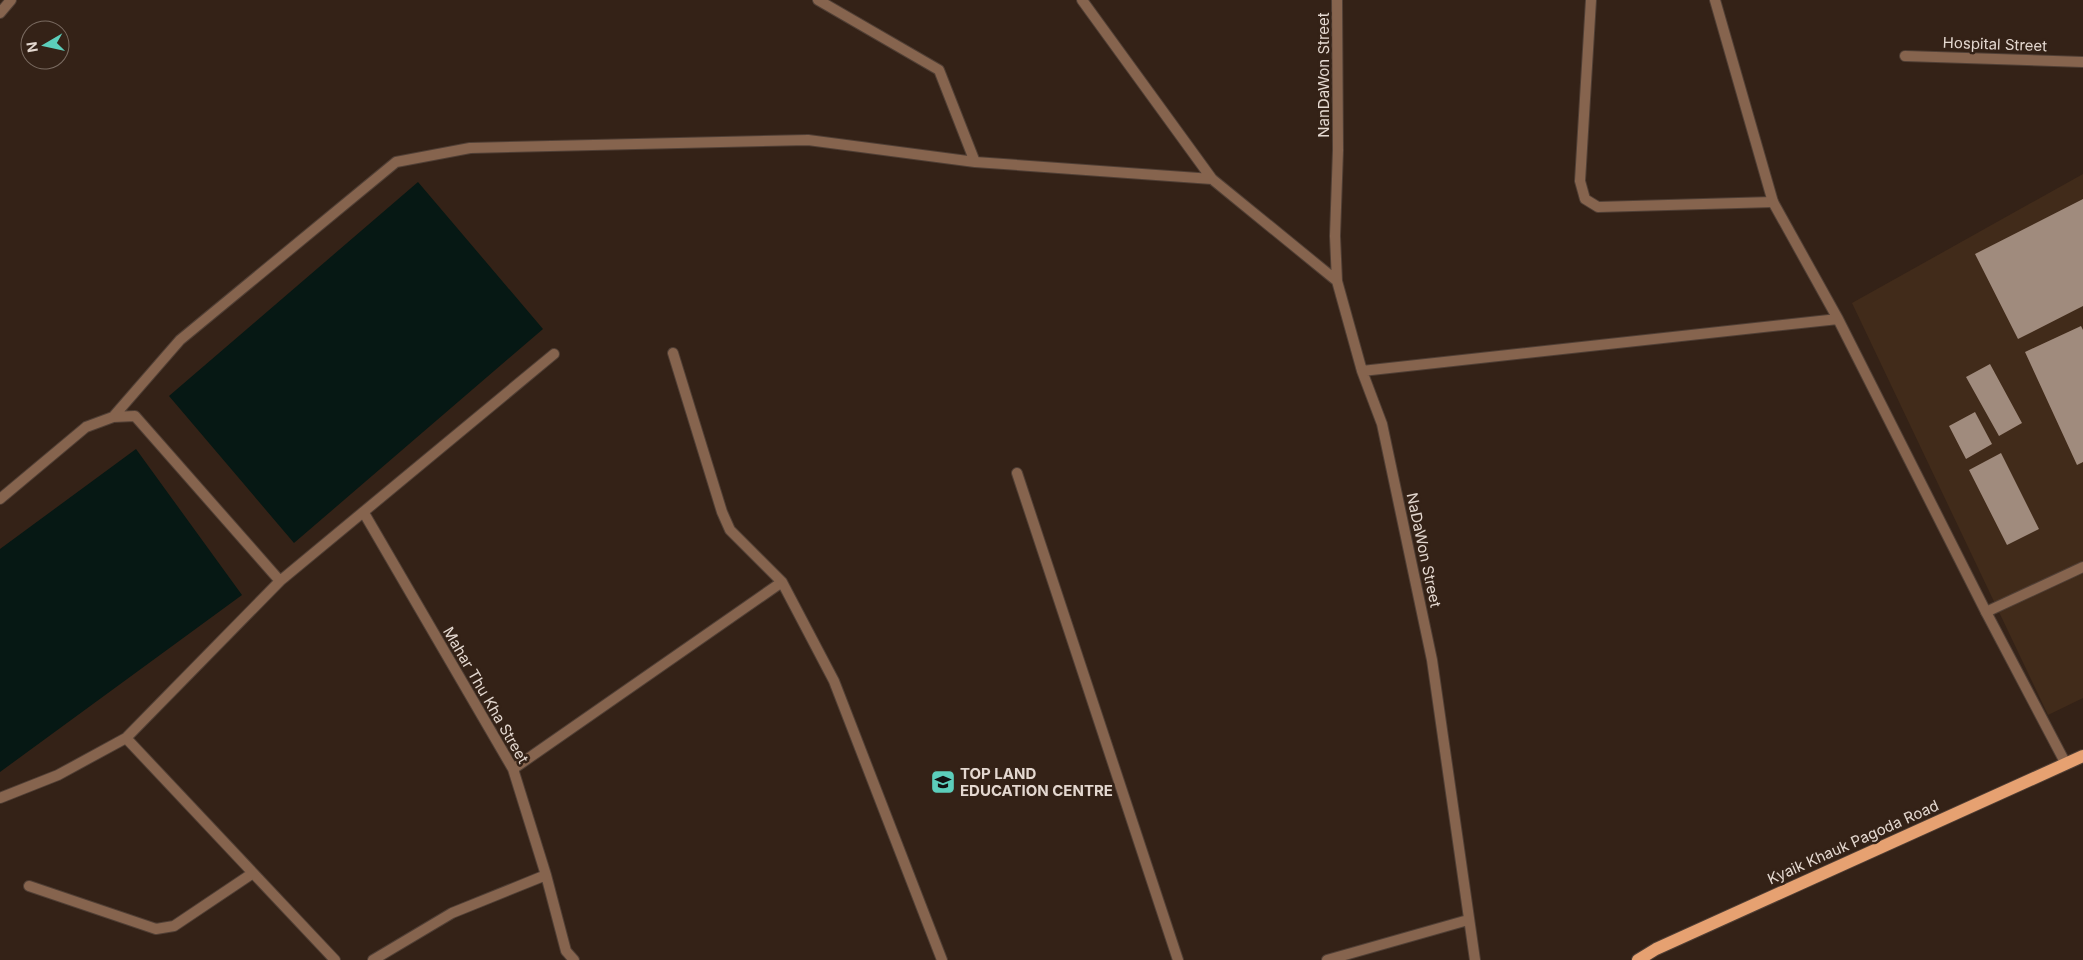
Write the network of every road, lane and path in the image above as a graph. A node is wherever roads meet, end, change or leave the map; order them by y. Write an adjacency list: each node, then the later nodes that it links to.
1 (11, 0): 7 (street)
2 (818, 0): 11 (street)
3 (1082, 0): 12 (street)
4 (1337, 0): 10 (street, NanDaWon Street)
5 (1590, 0): 13 (street)
6 (1714, 0): 13 (street)
7 (0, 13)
8 (1905, 56): 9 (street, Hospital Street)
9 (2083, 62)
10 (1338, 150): 14 (street, NaDaWon Street)
11 (975, 162): 12 (street); 19 (street)
12 (1212, 179): 14 (street)
13 (1772, 202): 15 (street)
14 (1337, 281): 18 (street, NaDaWon Street)
15 (1838, 319): 18 (street); 26 (street)
16 (672, 353): 25 (street)
17 (554, 354): 22 (street)
18 (1362, 371): 35 (street, NaDaWon Street)
19 (113, 417): 21 (street); 24 (street)
20 (1017, 473): 40 (street)
21 (0, 499)
22 (364, 513): 24 (street); 30 (street, Mahar Thu Kha Street)
23 (2083, 567): 26 (street)
24 (280, 581): 27 (street)
25 (782, 582): 30 (street); 39 (street)
26 (1986, 612): 29 (street)
27 (126, 738): 31 (street); 32 (street)
28 (2083, 756): 29 (main road, Kyaik Khauk Pagoda Road)
29 (2066, 764): 43 (main road, Kyaik Khauk Pagoda Road)
30 (513, 769): 33 (street, Mahar Thu Kha Street)
31 (0, 798)
32 (254, 873): 34 (street); 36 (street)
33 (546, 875): 37 (street); 38 (street, Mahar Thu Kha Street)
34 (29, 886)
35 (1468, 920): 41 (street); 42 (street, NaDaWon Street)
36 (335, 960)
37 (373, 960)
38 (574, 960)
39 (942, 960)
40 (1178, 960)
41 (1327, 960)
42 (1475, 960)
43 (1638, 960)

